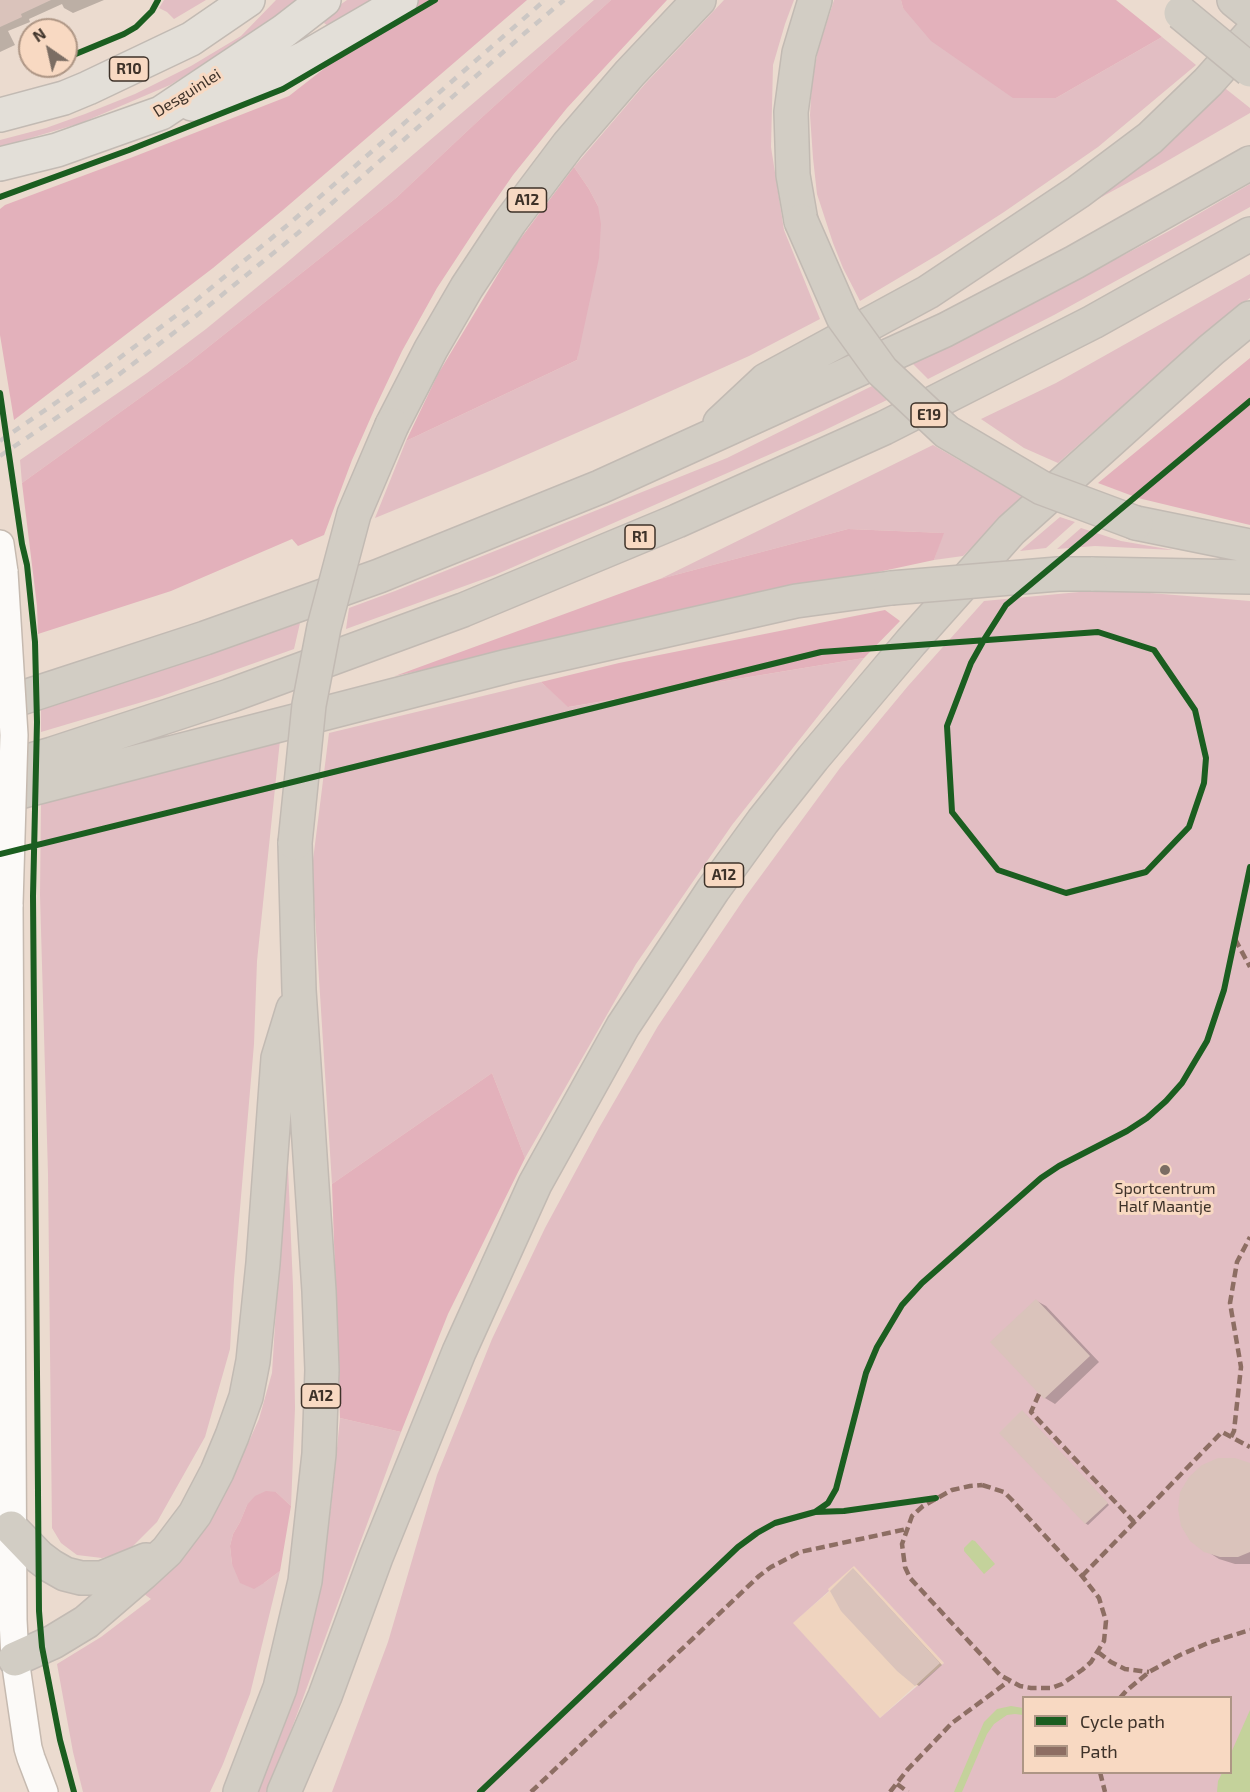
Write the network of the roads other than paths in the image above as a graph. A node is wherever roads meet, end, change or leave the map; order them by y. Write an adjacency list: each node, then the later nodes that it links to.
1 (248, 0): 12 (main road, R10)
2 (324, 0): 11 (main road, Desguinlei)
3 (401, 0): 11 (main road)
4 (699, 0): 24 (highway, A12, bridge)
5 (815, 0): 19 (highway, E19, bridge)
6 (1234, 0): 8 (highway)
7 (1173, 6): 10 (highway, bridge)
8 (1250, 13)
9 (1250, 35): 17 (highway)
10 (1250, 70)
11 (161, 113): 14 (main road, Desguinlei)
12 (0, 115)
13 (1250, 163): 17 (highway)
14 (0, 164)
15 (1250, 234): 22 (highway, R1)
16 (1250, 318): 32 (highway, A12)
17 (698, 443): 21 (highway)
18 (0, 544): 25 (street, bridge)
19 (1250, 546)
20 (1250, 577): 23 (highway, bridge)
21 (0, 705)
22 (0, 769)
23 (0, 797)
24 (299, 990): 27 (highway); 31 (highway, A12)
25 (5, 1043): 26 (street)
26 (12, 1528): 27 (highway); 28 (street)
27 (166, 1551): 28 (highway)
28 (8, 1662): 29 (street)
29 (10, 1702): 30 (street)
30 (44, 1792)
31 (240, 1792)
32 (284, 1792)

